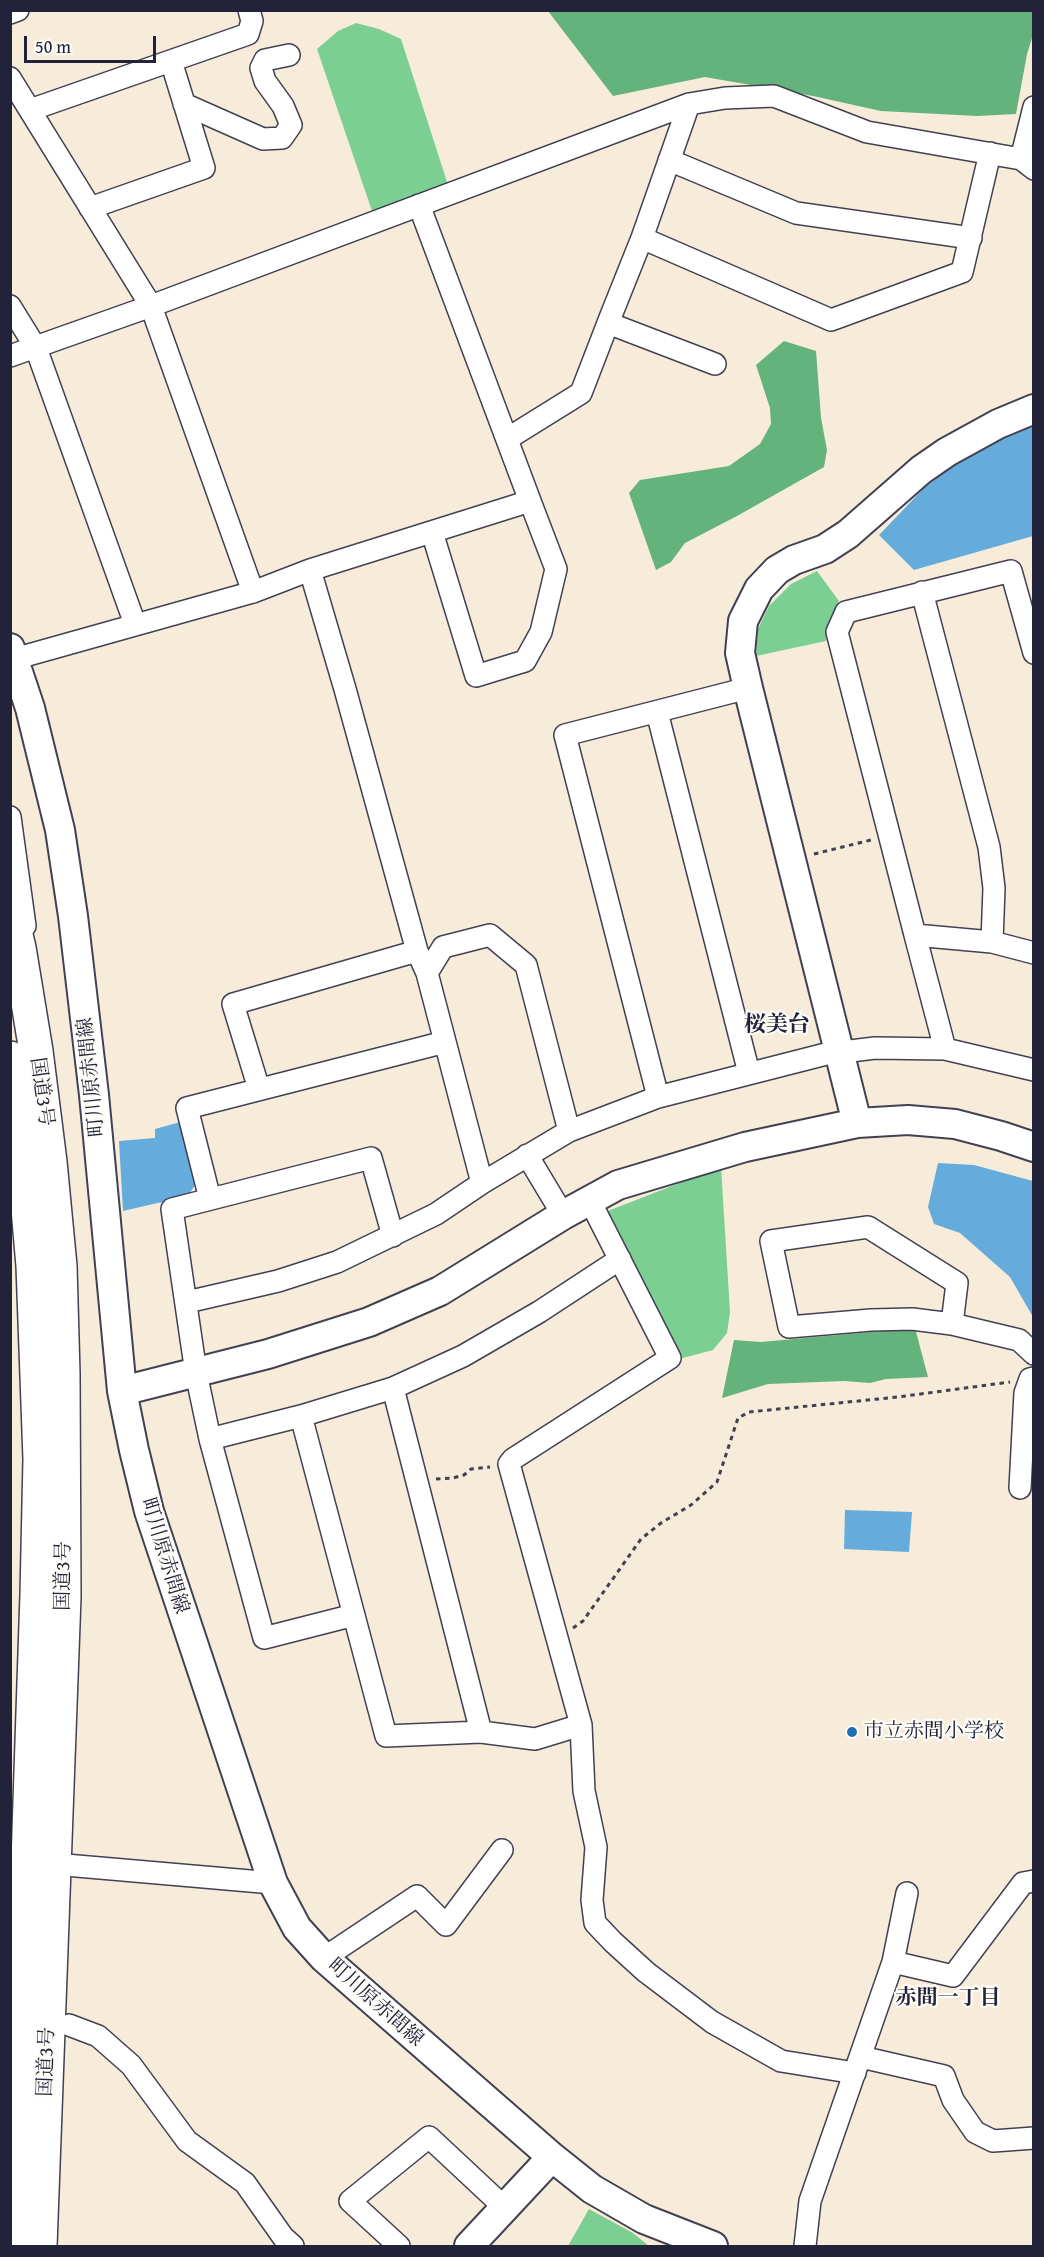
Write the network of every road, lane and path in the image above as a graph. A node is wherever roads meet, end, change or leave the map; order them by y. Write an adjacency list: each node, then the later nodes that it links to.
1 (18, 10): 3 (street)
2 (249, 10): 5 (street)
3 (10, 13)
4 (289, 55): 7 (street)
5 (171, 61): 7 (street); 10 (street)
6 (10, 78): 10 (street)
7 (184, 104): 15 (street)
8 (689, 104): 11 (street); 12 (street); 14 (street)
9 (1034, 107): 13 (street)
10 (30, 111): 15 (street)
11 (990, 153): 13 (street); 17 (street)
12 (669, 160): 16 (street); 17 (street)
13 (1028, 164)
14 (419, 205): 19 (street); 25 (street)
15 (90, 208): 19 (street)
16 (642, 237): 17 (street); 20 (street)
17 (971, 238)
18 (10, 306): 21 (street)
19 (151, 306): 21 (street); 29 (street)
20 (608, 323): 23 (street); 25 (street)
21 (36, 348): 22 (street); 31 (street)
22 (10, 356)
23 (715, 364)
24 (1034, 409): 34 (street)
25 (507, 440): 26 (street)
26 (530, 501): 27 (street); 27 (street)
27 (432, 532): 28 (street)
28 (310, 570): 29 (street); 42 (street)
29 (253, 592): 31 (street)
30 (922, 592): 32 (street); 37 (street); 41 (street)
31 (135, 624): 33 (street)
32 (1032, 643)
33 (12, 653): 69 (street, 町川原赤間線)
34 (748, 688): 35 (street); 38 (street)
35 (657, 712): 50 (street); 52 (street)
36 (10, 817): 48 (street)
37 (891, 837): 38 (path); 40 (street)
38 (791, 858): 47 (street)
39 (10, 910): 48 (highway, 国道3号)
40 (915, 935): 41 (street); 46 (street)
41 (992, 942): 43 (street)
42 (417, 951): 44 (street); 51 (street)
43 (1034, 953)
44 (427, 973): 45 (street); 54 (street)
45 (445, 1041): 51 (street); 57 (street)
46 (945, 1049): 47 (street); 49 (street)
47 (840, 1052): 50 (street); 53 (street)
48 (23, 1055): 80 (highway, 国道3号); 91 (highway, 国道3号)
49 (1034, 1070)
50 (749, 1073): 52 (street)
51 (259, 1089): 58 (street)
52 (658, 1096): 54 (street)
53 (857, 1123): 55 (street); 59 (street)
54 (569, 1131): 56 (street)
55 (1034, 1147)
56 (528, 1155): 57 (street); 60 (street)
57 (482, 1183): 61 (street)
58 (210, 1200): 61 (street); 63 (street)
59 (590, 1201): 60 (street); 62 (street)
60 (562, 1215): 66 (street)
61 (393, 1236): 63 (street)
62 (620, 1259): 68 (street); 72 (street)
63 (186, 1302): 66 (street)
64 (952, 1324): 64 (street); 65 (street)
65 (1034, 1354)
66 (196, 1373): 69 (street); 71 (street)
67 (1032, 1378): 74 (street); 76 (path)
68 (393, 1388): 70 (street); 73 (street)
69 (122, 1391): 82 (street, 町川原赤間線)
70 (302, 1416): 71 (street); 75 (street)
71 (210, 1439): 75 (street)
72 (509, 1464): 73 (path); 76 (street)
73 (417, 1481): 78 (street)
74 (1020, 1488)
75 (354, 1615): 78 (street)
76 (556, 1639): 77 (street)
77 (581, 1725): 78 (street); 87 (street)
78 (481, 1732)
79 (502, 1850): 84 (street)
80 (54, 1864): 82 (street); 92 (highway, 国道3号)
81 (1034, 1881): 85 (street)
82 (273, 1884): 84 (street, 町川原赤間線)
83 (907, 1893): 85 (street)
84 (324, 1958): 89 (street, 町川原赤間線)
85 (893, 1962): 87 (street)
86 (69, 2025): 93 (street)
87 (858, 2065): 88 (street); 97 (street)
88 (1034, 2138)
89 (552, 2157): 90 (street); 96 (street, 町川原赤間線)
90 (505, 2208): 94 (street); 95 (street)
91 (15, 2247)
92 (40, 2247)
93 (293, 2247)
94 (399, 2247)
95 (469, 2247)
96 (712, 2247)
97 (805, 2247)

